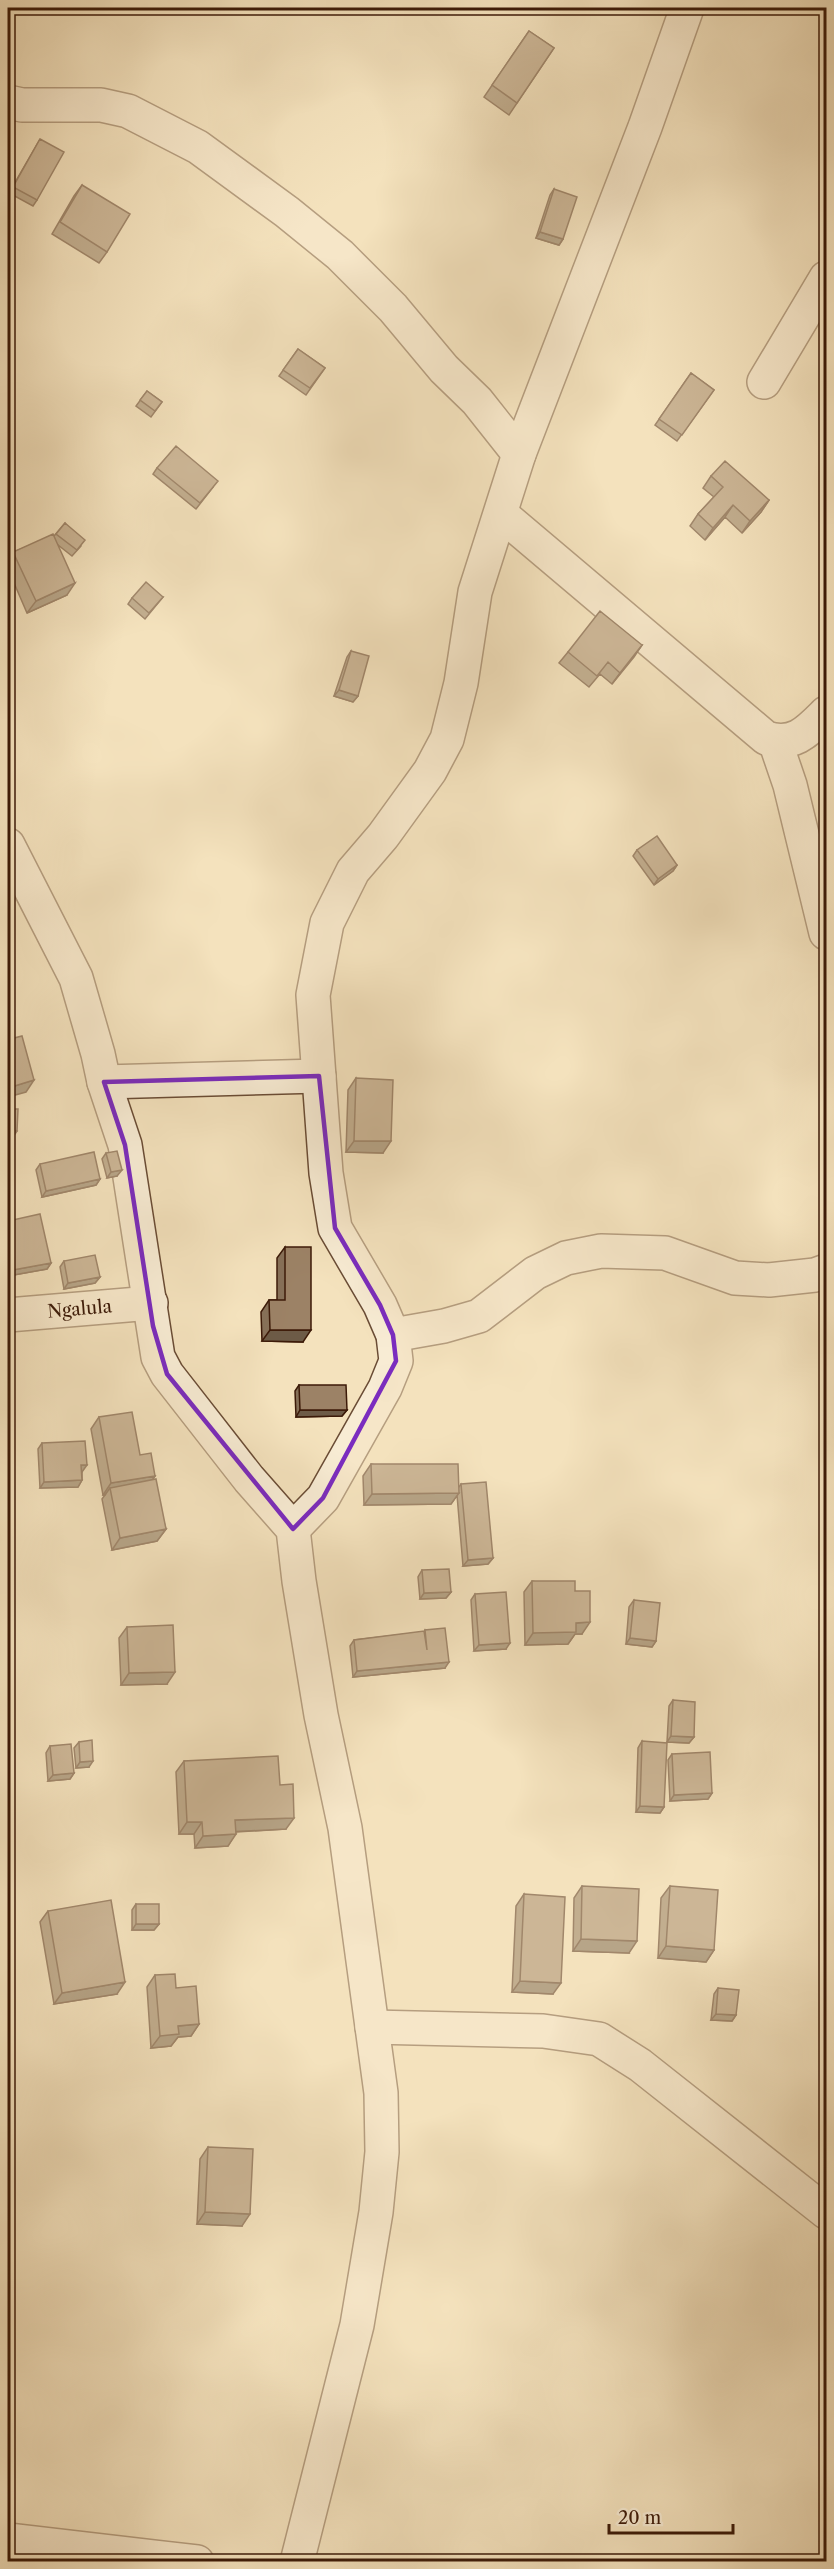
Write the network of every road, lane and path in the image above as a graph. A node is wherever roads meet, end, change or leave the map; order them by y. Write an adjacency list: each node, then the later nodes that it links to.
1 (687, 8): 5 (street)
2 (8, 107): 5 (street)
3 (826, 278): 4 (street)
4 (764, 382)
5 (519, 454): 6 (street)
6 (501, 514): 8 (street); 11 (street)
7 (826, 713): 8 (street)
8 (776, 741): 10 (street)
9 (8, 845): 12 (street)
10 (826, 933)
11 (319, 1076): 12 (street); 16 (street)
12 (104, 1082): 14 (street)
13 (826, 1271): 16 (street)
14 (151, 1303): 15 (street, Ngalula); 17 (street)
15 (8, 1315)
16 (393, 1335): 17 (street)
17 (293, 1529): 18 (street)
18 (372, 2027): 19 (street); 22 (street)
19 (826, 2212)
20 (8, 2540): 21 (street)
21 (197, 2562)
22 (297, 2562)

